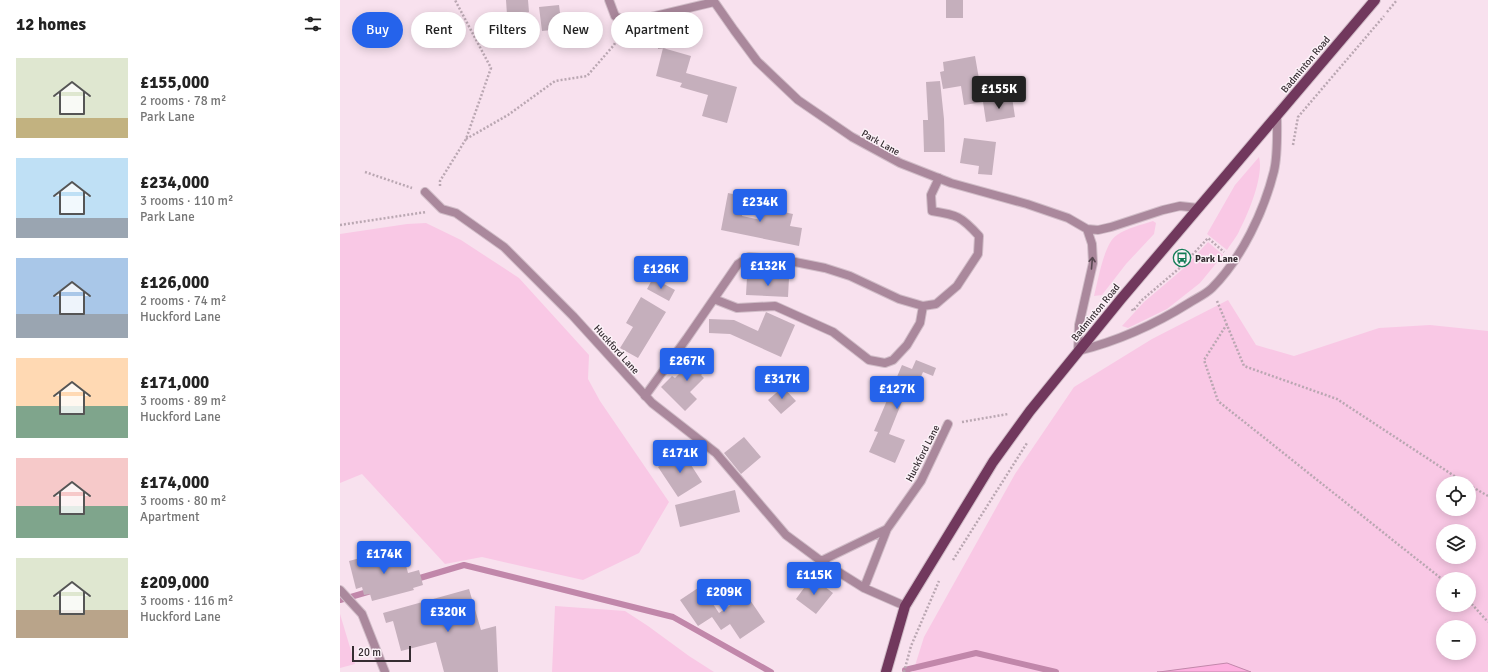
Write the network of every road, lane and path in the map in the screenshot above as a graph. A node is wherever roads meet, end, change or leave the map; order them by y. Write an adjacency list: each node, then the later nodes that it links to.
1 (455, 0): 9 (path)
2 (609, 0): 5 (street)
3 (1375, 0): 8 (main road, Badminton Road)
4 (714, 1): 6 (street); 11 (street, Park Lane)
5 (614, 12)
6 (670, 12)
7 (611, 48): 9 (path)
8 (1277, 116): 13 (main road, Badminton Road); 21 (street)
9 (466, 139): 14 (path)
10 (365, 172): 12 (path)
11 (940, 178): 16 (street, Park Lane); 19 (street)
12 (425, 192): 14 (street, Huckford Lane)
13 (1198, 208): 16 (street); 21 (main road, Badminton Road)
14 (442, 209): 15 (path); 22 (street, Huckford Lane)
15 (340, 225)
16 (1087, 229): 21 (street, one-way to 16)
17 (1216, 298): 20 (path)
18 (714, 299): 19 (street); 19 (street); 22 (street)
19 (923, 306)
20 (1227, 324): 25 (path); 30 (path)
21 (1078, 351): 23 (main road, Badminton Road)
22 (645, 396): 29 (street, Huckford Lane)
23 (1030, 411): 24 (path); 33 (main road, Badminton Road)
24 (948, 424): 28 (street, Huckford Lane)
25 (1454, 476)
26 (1476, 489): 27 (path)
27 (1488, 496)
28 (887, 530): 29 (street); 31 (street, Huckford Lane)
29 (821, 561): 31 (street, Huckford Lane)
30 (1436, 574)
31 (864, 588): 33 (street, Huckford Lane)
32 (340, 590): 36 (street)
33 (905, 606): 37 (main road, Badminton Road)
34 (1476, 609): 35 (path)
35 (1488, 622)
36 (385, 672)
37 (886, 672)

